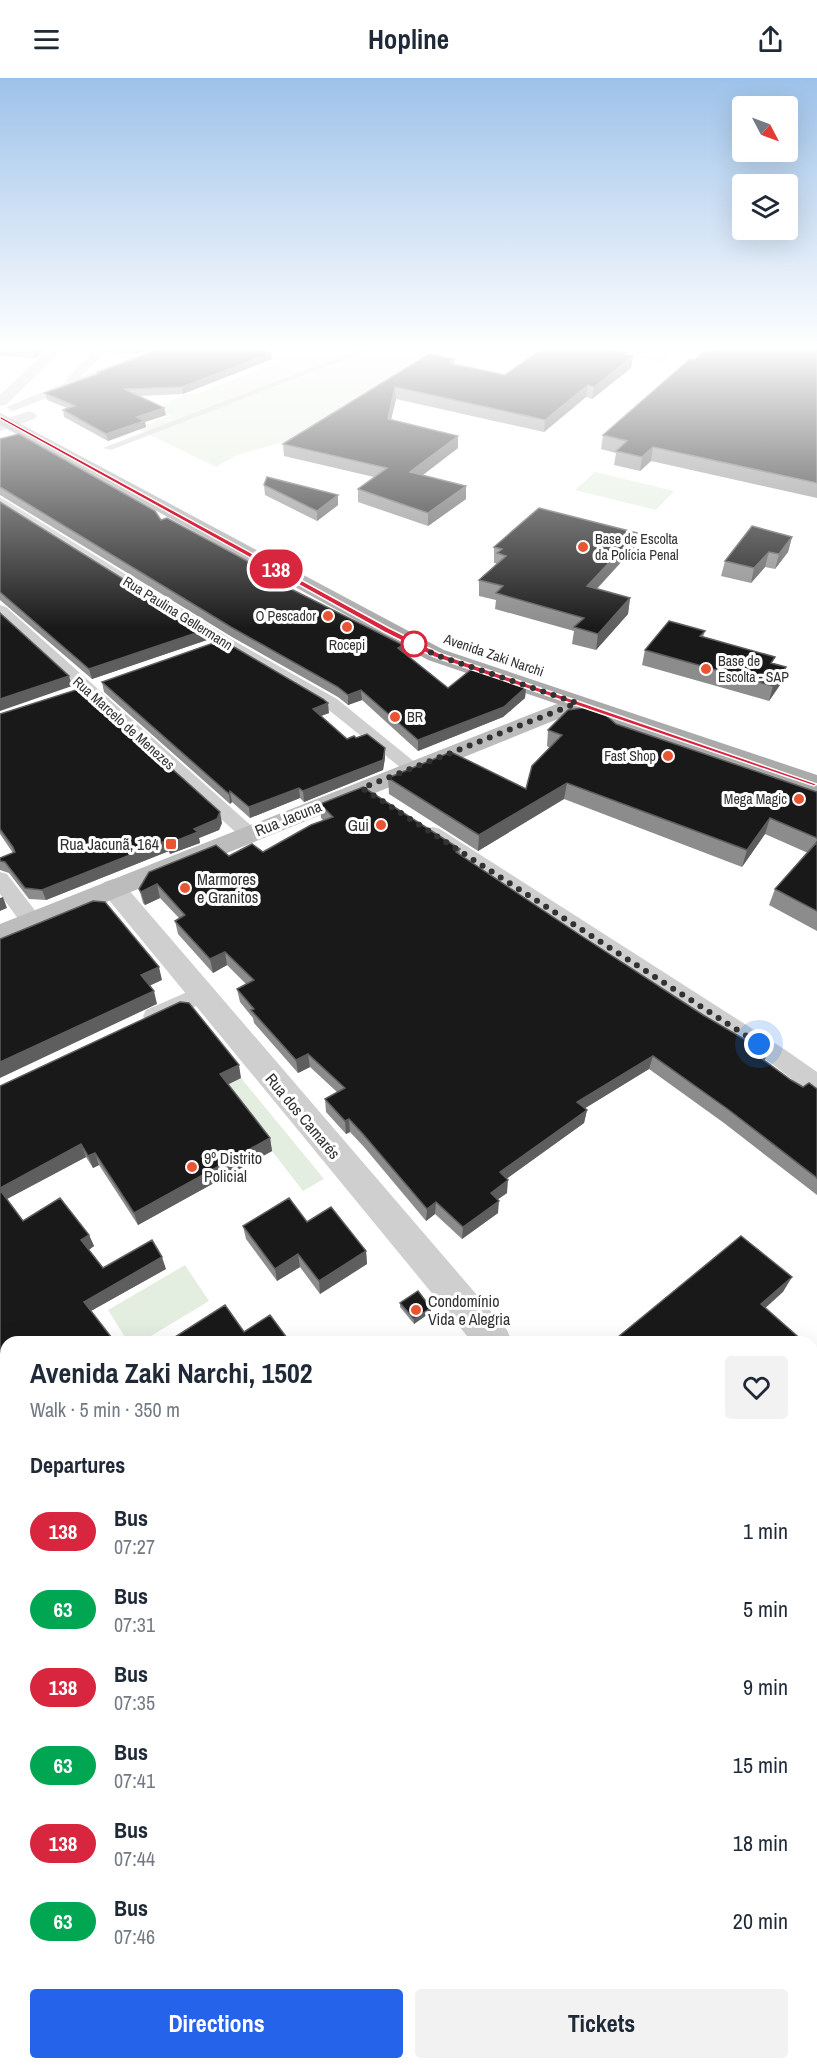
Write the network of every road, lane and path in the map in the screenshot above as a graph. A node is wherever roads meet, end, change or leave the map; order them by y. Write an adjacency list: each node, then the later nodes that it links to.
1 (47, 442): 13 (main road, Avenida Zaki Narchi)
2 (50, 442): 12 (main road, Avenida Zaki Narchi)
3 (124, 442): 4 (street)
4 (108, 448)
5 (0, 501): 7 (street, Rua Paulina Gellermann)
6 (0, 610): 10 (street, Rua Marcelo de Menezes)
7 (225, 642): 8 (street); 15 (street, Rua Paulina Gellermann)
8 (203, 649)
9 (107, 682): 10 (street)
10 (86, 689): 11 (street); 20 (street, Rua Marcelo de Menezes)
11 (64, 696)
12 (625, 699): 13 (main road); 14 (main road, Avenida Zaki Narchi)
13 (577, 703): 15 (main road, Rua Jacuna); 16 (main road, Avenida Zaki Narchi)
14 (817, 764)
15 (412, 768): 17 (main road, Rua Jacuna)
16 (817, 784)
17 (362, 788): 18 (street); 20 (main road, Rua Jacuna)
18 (386, 803)
19 (416, 823): 27 (street)
20 (249, 834): 22 (main road, Rua Jacuna)
21 (0, 879): 23 (street)
22 (113, 888): 23 (main road, Rua Jacuna); 25 (street, Rua dos Camarés)
23 (32, 922): 24 (main road, Rua Jacuna)
24 (0, 935)
25 (201, 994): 26 (street); 28 (street, Rua dos Camarés)
26 (137, 1024)
27 (817, 1085)
28 (489, 1336)

